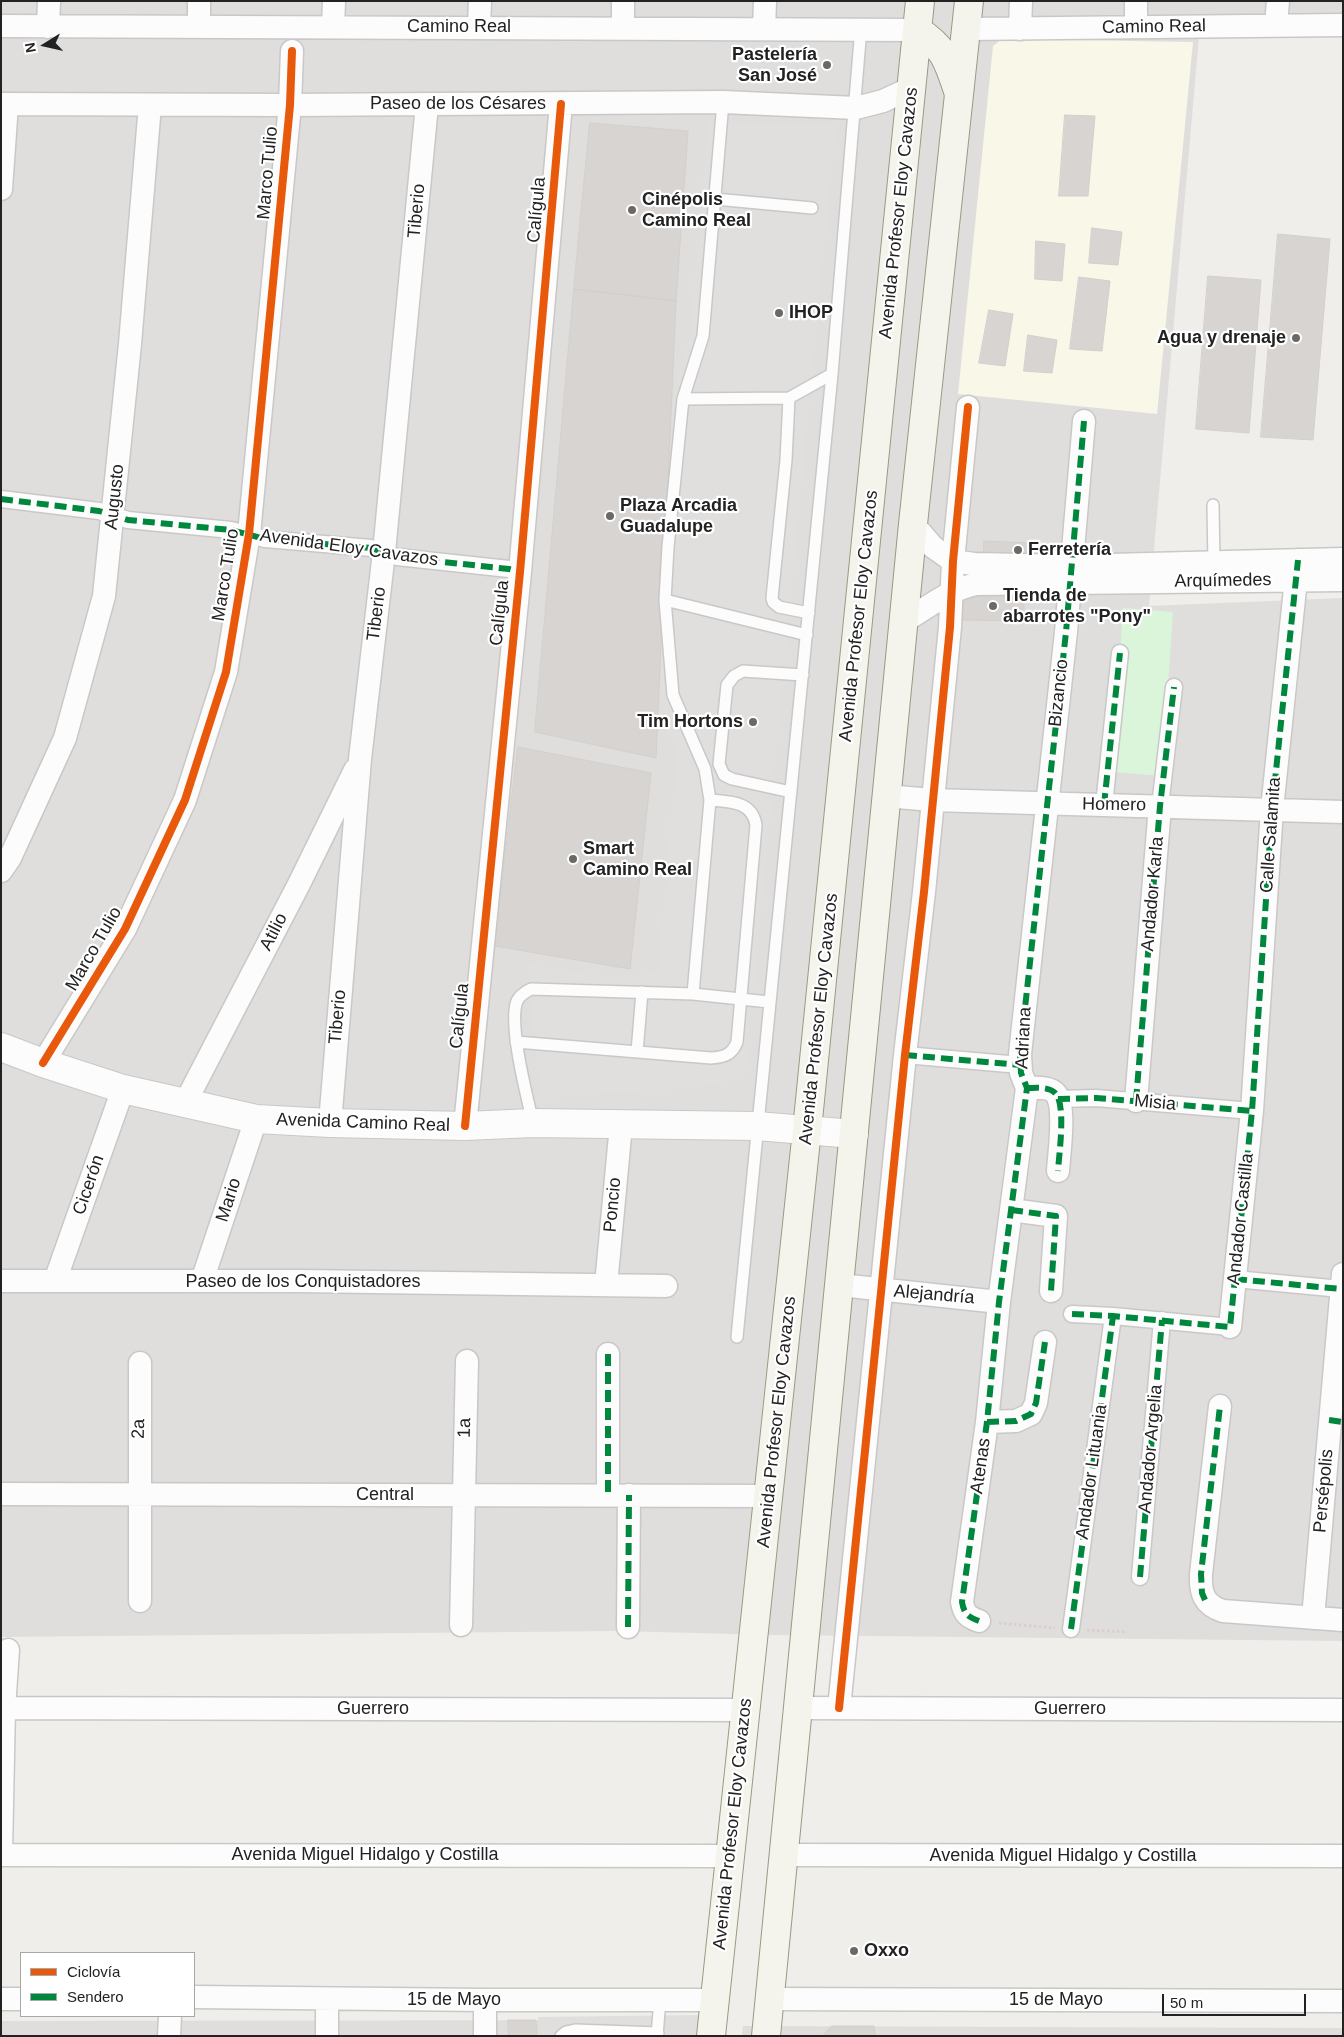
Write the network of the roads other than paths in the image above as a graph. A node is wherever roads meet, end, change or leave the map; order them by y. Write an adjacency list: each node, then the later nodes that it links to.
1 (49, 1): 16 (street)
2 (200, 1): 15 (street)
3 (334, 1): 17 (street)
4 (480, 1): 19 (street)
5 (623, 1): 20 (street)
6 (765, 1): 21 (street)
7 (920, 1): 25 (main road, Avenida Profesor Eloy Cavazos)
8 (969, 1): 23 (main road)
9 (1021, 1): 24 (street)
10 (1136, 1): 18 (street)
11 (1278, 1): 12 (street)
12 (1276, 25): 13 (street, Camino Real); 18 (street, Camino Real)
13 (1343, 25)
14 (1, 26): 16 (street, Camino Real)
15 (199, 26): 16 (street, Camino Real); 17 (street, Camino Real)
16 (48, 27)
17 (333, 27): 19 (street, Camino Real)
18 (1136, 27): 24 (street, Camino Real)
19 (479, 28): 20 (street, Camino Real)
20 (623, 28): 21 (street, Camino Real)
21 (764, 28): 22 (street, Camino Real)
22 (862, 28): 25 (street, Camino Real); 35 (lane)
23 (966, 29): 24 (street, Camino Real); 28 (main road)
24 (1020, 29)
25 (918, 30): 27 (main road, Avenida Profesor Eloy Cavazos); 28 (main road)
26 (292, 50): 33 (street, Marco Tulio)
27 (911, 88): 35 (street, Paseo de los Césares); 98 (main road, Avenida Profesor Eloy Cavazos)
28 (959, 94): 47 (main road)
29 (723, 102): 31 (street, Paseo de los Césares); 35 (street, Paseo de los Césares); 37 (lane)
30 (4, 104): 32 (street, Paseo de los Césares); 36 (street)
31 (561, 104): 34 (street, Paseo de los Césares); 53 (street, Calígula)
32 (150, 105): 33 (street, Paseo de los Césares); 46 (street, Augusto)
33 (290, 105): 34 (street, Paseo de los Césares); 48 (street, Marco Tulio)
34 (427, 105): 49 (street, Tiberio)
35 (856, 108): 39 (lane)
36 (1, 189)
37 (715, 199): 38 (lane); 41 (lane)
38 (812, 208)
39 (832, 374): 40 (lane); 59 (lane)
40 (789, 398): 41 (lane); 59 (lane)
41 (683, 399): 58 (lane)
42 (968, 407): 51 (street)
43 (1084, 421): 55 (street, Bizancio)
44 (1, 499): 46 (street, Avenida Eloy Cavazos)
45 (1213, 505): 54 (lane)
46 (113, 515): 48 (street, Avenida Eloy Cavazos); 75 (street, Augusto)
47 (913, 524): 51 (street, Arquímedes); 60 (main road)
48 (249, 534): 49 (street, Avenida Eloy Cavazos); 84 (street, Marco Tulio)
49 (384, 552): 53 (street, Avenida Eloy Cavazos); 65 (street, Tiberio)
50 (1343, 559): 52 (street, Arquímedes)
51 (953, 561): 55 (street, Arquímedes); 57 (street)
52 (1297, 570): 54 (street, Arquímedes); 56 (street, Arquímedes); 73 (street, Calle Salamita)
53 (520, 572): 96 (street, Calígula)
54 (1215, 572): 55 (street, Arquímedes)
55 (1071, 574): 57 (street, Arquímedes); 70 (street, Bizancio)
56 (1343, 580)
57 (952, 592): 60 (street, Arquímedes); 69 (street)
58 (665, 600): 61 (lane); 68 (lane)
59 (809, 613): 61 (lane)
60 (904, 621): 67 (main road)
61 (806, 635): 63 (lane)
62 (1120, 653): 71 (street)
63 (803, 675): 66 (lane); 66 (lane)
64 (1174, 687): 72 (street, Andador Karla)
65 (360, 759): 90 (street, Atilio); 93 (street, Tiberio)
66 (791, 792): 79 (lane)
67 (886, 796): 69 (street, Homero); 99 (main road)
68 (710, 800): 77 (lane); 78 (lane)
69 (932, 800): 70 (street, Homero); 83 (street)
70 (1047, 804): 71 (street, Homero); 85 (street, Adriana)
71 (1104, 805): 72 (street, Homero)
72 (1160, 806): 73 (street, Homero); 89 (street, Andador Karla)
73 (1272, 808): 74 (street, Homero); 91 (street, Calle Salamita)
74 (1343, 812)
75 (1, 871)
76 (642, 992): 77 (lane); 80 (lane); 82 (lane)
77 (693, 994): 78 (lane)
78 (740, 998): 79 (lane); 82 (lane)
79 (769, 1002): 97 (lane)
80 (516, 1042): 82 (lane); 94 (lane)
81 (1, 1047): 84 (street, Avenida Camino Real)
82 (637, 1052)
83 (905, 1055): 85 (street); 110 (street)
84 (43, 1063): 87 (street, Avenida Camino Real)
85 (1020, 1065): 86 (street, Adriana)
86 (1027, 1088): 88 (street); 101 (street, Adriana)
87 (123, 1089): 90 (street, Avenida Camino Real); 104 (street, Cicerón)
88 (1058, 1099): 89 (street, Misia); 100 (street)
89 (1136, 1101): 91 (street, Misia)
90 (185, 1103): 92 (street, Avenida Camino Real)
91 (1252, 1111): 102 (street, Andador Castilla)
92 (256, 1119): 93 (street, Avenida Camino Real); 105 (street, Mario)
93 (330, 1123): 96 (street, Avenida Camino Real)
94 (533, 1123): 95 (street, Avenida Camino Real); 96 (street, Avenida Camino Real)
95 (621, 1125): 97 (street, Avenida Camino Real); 107 (street, Poncio)
96 (465, 1126)
97 (757, 1126): 98 (street, Avenida Camino Real); 117 (lane)
98 (808, 1130): 99 (street, Avenida Camino Real); 129 (main road, Avenida Profesor Eloy Cavazos)
99 (854, 1134): 108 (main road)
100 (1058, 1171)
101 (1010, 1210): 111 (street); 112 (street, Adriana)
102 (1235, 1279): 106 (street); 116 (street, Andador Castilla)
103 (1, 1281): 104 (street, Paseo de los Conquistadores)
104 (55, 1281): 105 (street, Paseo de los Conquistadores)
105 (202, 1282): 107 (street, Paseo de los Conquistadores)
106 (1342, 1282): 123 (street, Persépolis)
107 (606, 1285): 109 (street, Paseo de los Conquistadores)
108 (840, 1285): 110 (street, Alejandría); 140 (main road)
109 (666, 1286)
110 (882, 1291): 112 (street, Alejandría); 141 (street)
111 (1051, 1291)
112 (999, 1302): 124 (street, Atenas)
113 (1072, 1314): 114 (street)
114 (1113, 1316): 115 (street); 137 (street, Andador Lituania)
115 (1162, 1320): 116 (street); 130 (street, Andador Argelia)
116 (1230, 1326)
117 (737, 1337)
118 (1045, 1342): 124 (street)
119 (608, 1354): 128 (street)
120 (467, 1361): 127 (street, 1a)
121 (140, 1363): 126 (street, 2a)
122 (1220, 1406): 132 (street)
123 (1336, 1421): 132 (street, Persépolis)
124 (987, 1422): 134 (street, Atenas)
125 (1, 1494): 126 (street, Central)
126 (138, 1494): 127 (street, Central); 131 (street, 2a)
127 (463, 1495): 128 (street, Central); 135 (street, 1a)
128 (618, 1495): 129 (street, Central); 136 (street)
129 (770, 1496): 142 (main road, Avenida Profesor Eloy Cavazos)
130 (1140, 1577)
131 (140, 1601)
132 (1314, 1618): 133 (street)
133 (1343, 1620)
134 (979, 1621)
135 (460, 1625)
136 (628, 1627)
137 (1071, 1629)
138 (8, 1650): 139 (street)
139 (3, 1708): 142 (street, Guerrero); 144 (street)
140 (797, 1708): 141 (street, Guerrero); 145 (main road)
141 (839, 1708): 143 (street, Guerrero)
142 (744, 1710): 146 (main road, Avenida Profesor Eloy Cavazos)
143 (1343, 1710)
144 (1, 1854): 146 (street, Avenida Miguel Hidalgo y Costilla)
145 (783, 1855): 147 (street, Avenida Miguel Hidalgo y Costilla); 153 (main road)
146 (730, 1856): 155 (main road, Avenida Profesor Eloy Cavazos)
147 (1343, 1856)
148 (195, 1997): 152 (street, 15 de Mayo)
149 (660, 1998): 154 (street, 15 de Mayo); 155 (street, 15 de Mayo); 158 (lane)
150 (1, 1999): 151 (street)
151 (20, 1999)
152 (327, 1999): 154 (street, 15 de Mayo); 160 (street)
153 (769, 1999): 156 (street, 15 de Mayo); 164 (main road)
154 (485, 2000): 161 (street)
155 (715, 2000): 163 (main road, Avenida Profesor Eloy Cavazos)
156 (1343, 2001)
157 (170, 2017): 159 (street)
158 (658, 2034): 162 (lane)
159 (169, 2036)
160 (327, 2036)
161 (485, 2036)
162 (561, 2036)
163 (711, 2036)
164 (766, 2036)

